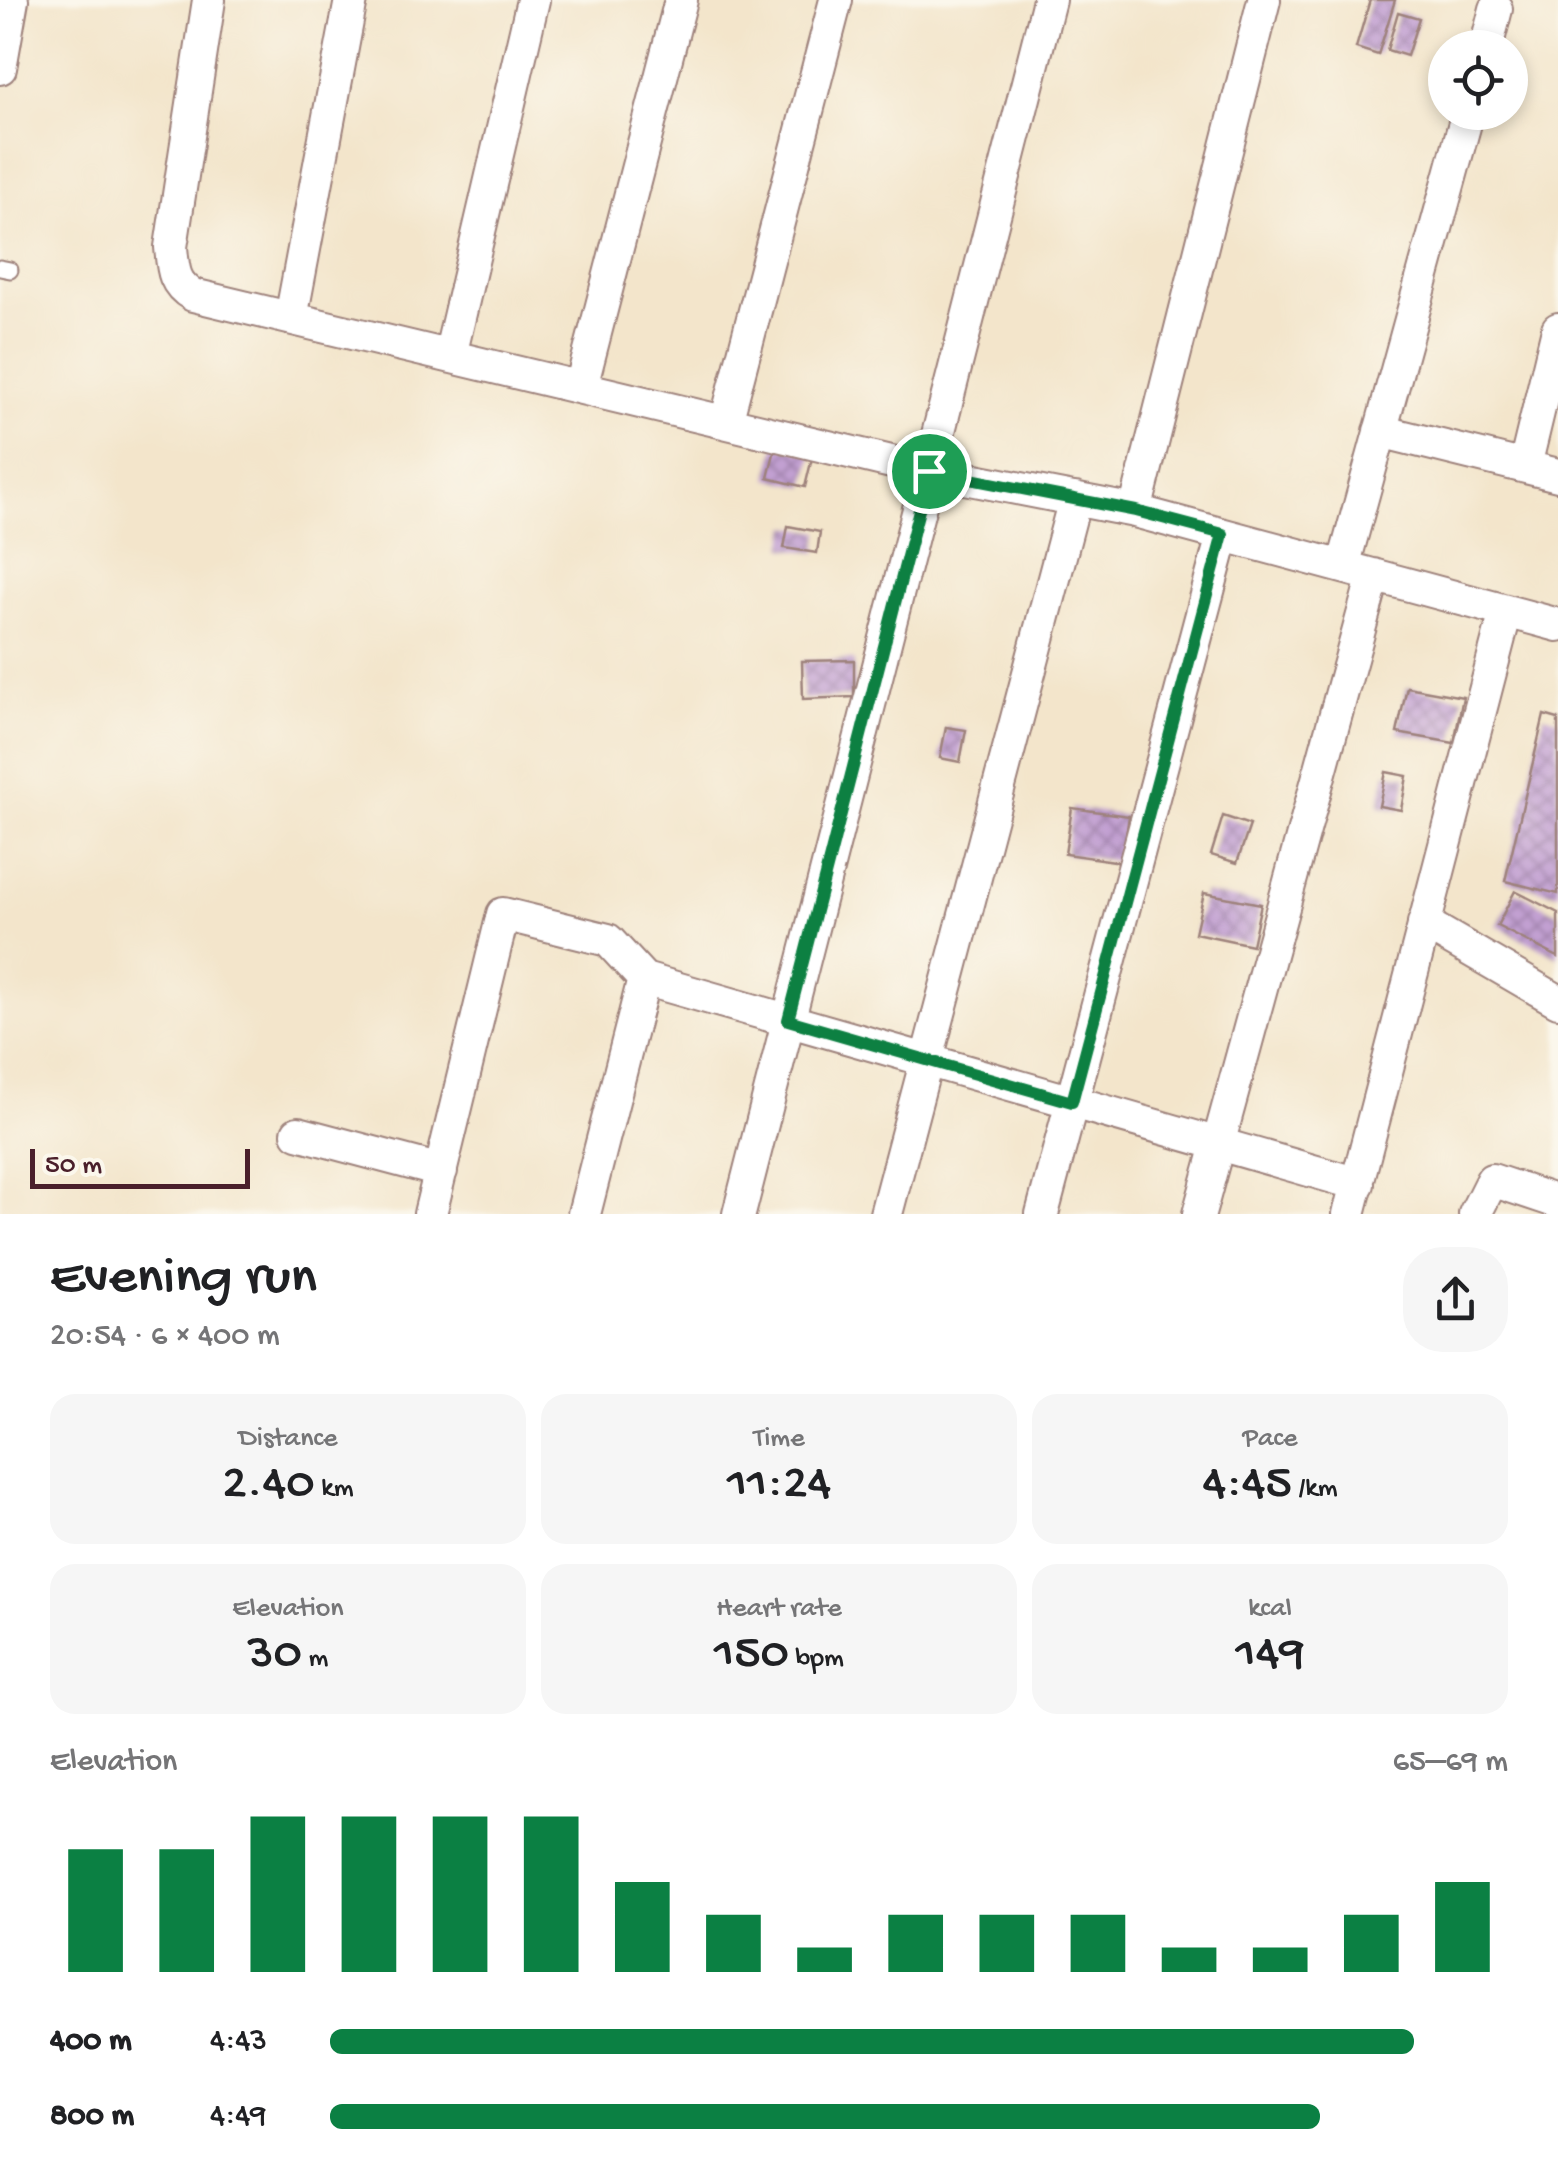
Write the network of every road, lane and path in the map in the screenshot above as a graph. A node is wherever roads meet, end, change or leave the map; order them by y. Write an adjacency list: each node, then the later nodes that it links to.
1 (12, 0): 11 (street)
2 (208, 0): 13 (street)
3 (350, 0): 13 (street)
4 (533, 0): 15 (street)
5 (681, 0): 16 (street)
6 (836, 0): 17 (street)
7 (1049, 0): 20 (street)
8 (1264, 0): 23 (street)
9 (1496, 9): 10 (street)
10 (1491, 30)
11 (0, 68)
12 (1463, 130): 18 (street)
13 (290, 318): 15 (street)
14 (1558, 329): 19 (street)
15 (450, 356): 16 (street)
16 (581, 387): 17 (street)
17 (726, 422): 20 (street)
18 (1380, 431): 19 (street); 25 (street)
19 (1525, 466): 21 (street)
20 (929, 471): 22 (street); 31 (street)
21 (1558, 475)
22 (1076, 499): 23 (street); 32 (street)
23 (1136, 511): 24 (street)
24 (1223, 534): 25 (street); 33 (street)
25 (1359, 571): 26 (street); 35 (street)
26 (1506, 611): 27 (street); 28 (street)
27 (1558, 625)
28 (1424, 923): 30 (street); 37 (street)
29 (644, 979): 31 (street); 36 (street); 40 (street)
30 (1558, 1001)
31 (788, 1020): 32 (street); 41 (street)
32 (927, 1060): 33 (street); 42 (street)
33 (1072, 1102): 35 (street); 43 (street)
34 (298, 1134): 36 (street)
35 (1218, 1143): 37 (street); 44 (street)
36 (441, 1171): 39 (street)
37 (1354, 1199)
38 (1558, 1202): 45 (street)
39 (430, 1214)
40 (584, 1214)
41 (739, 1214)
42 (886, 1214)
43 (1042, 1214)
44 (1199, 1214)
45 (1475, 1214)

